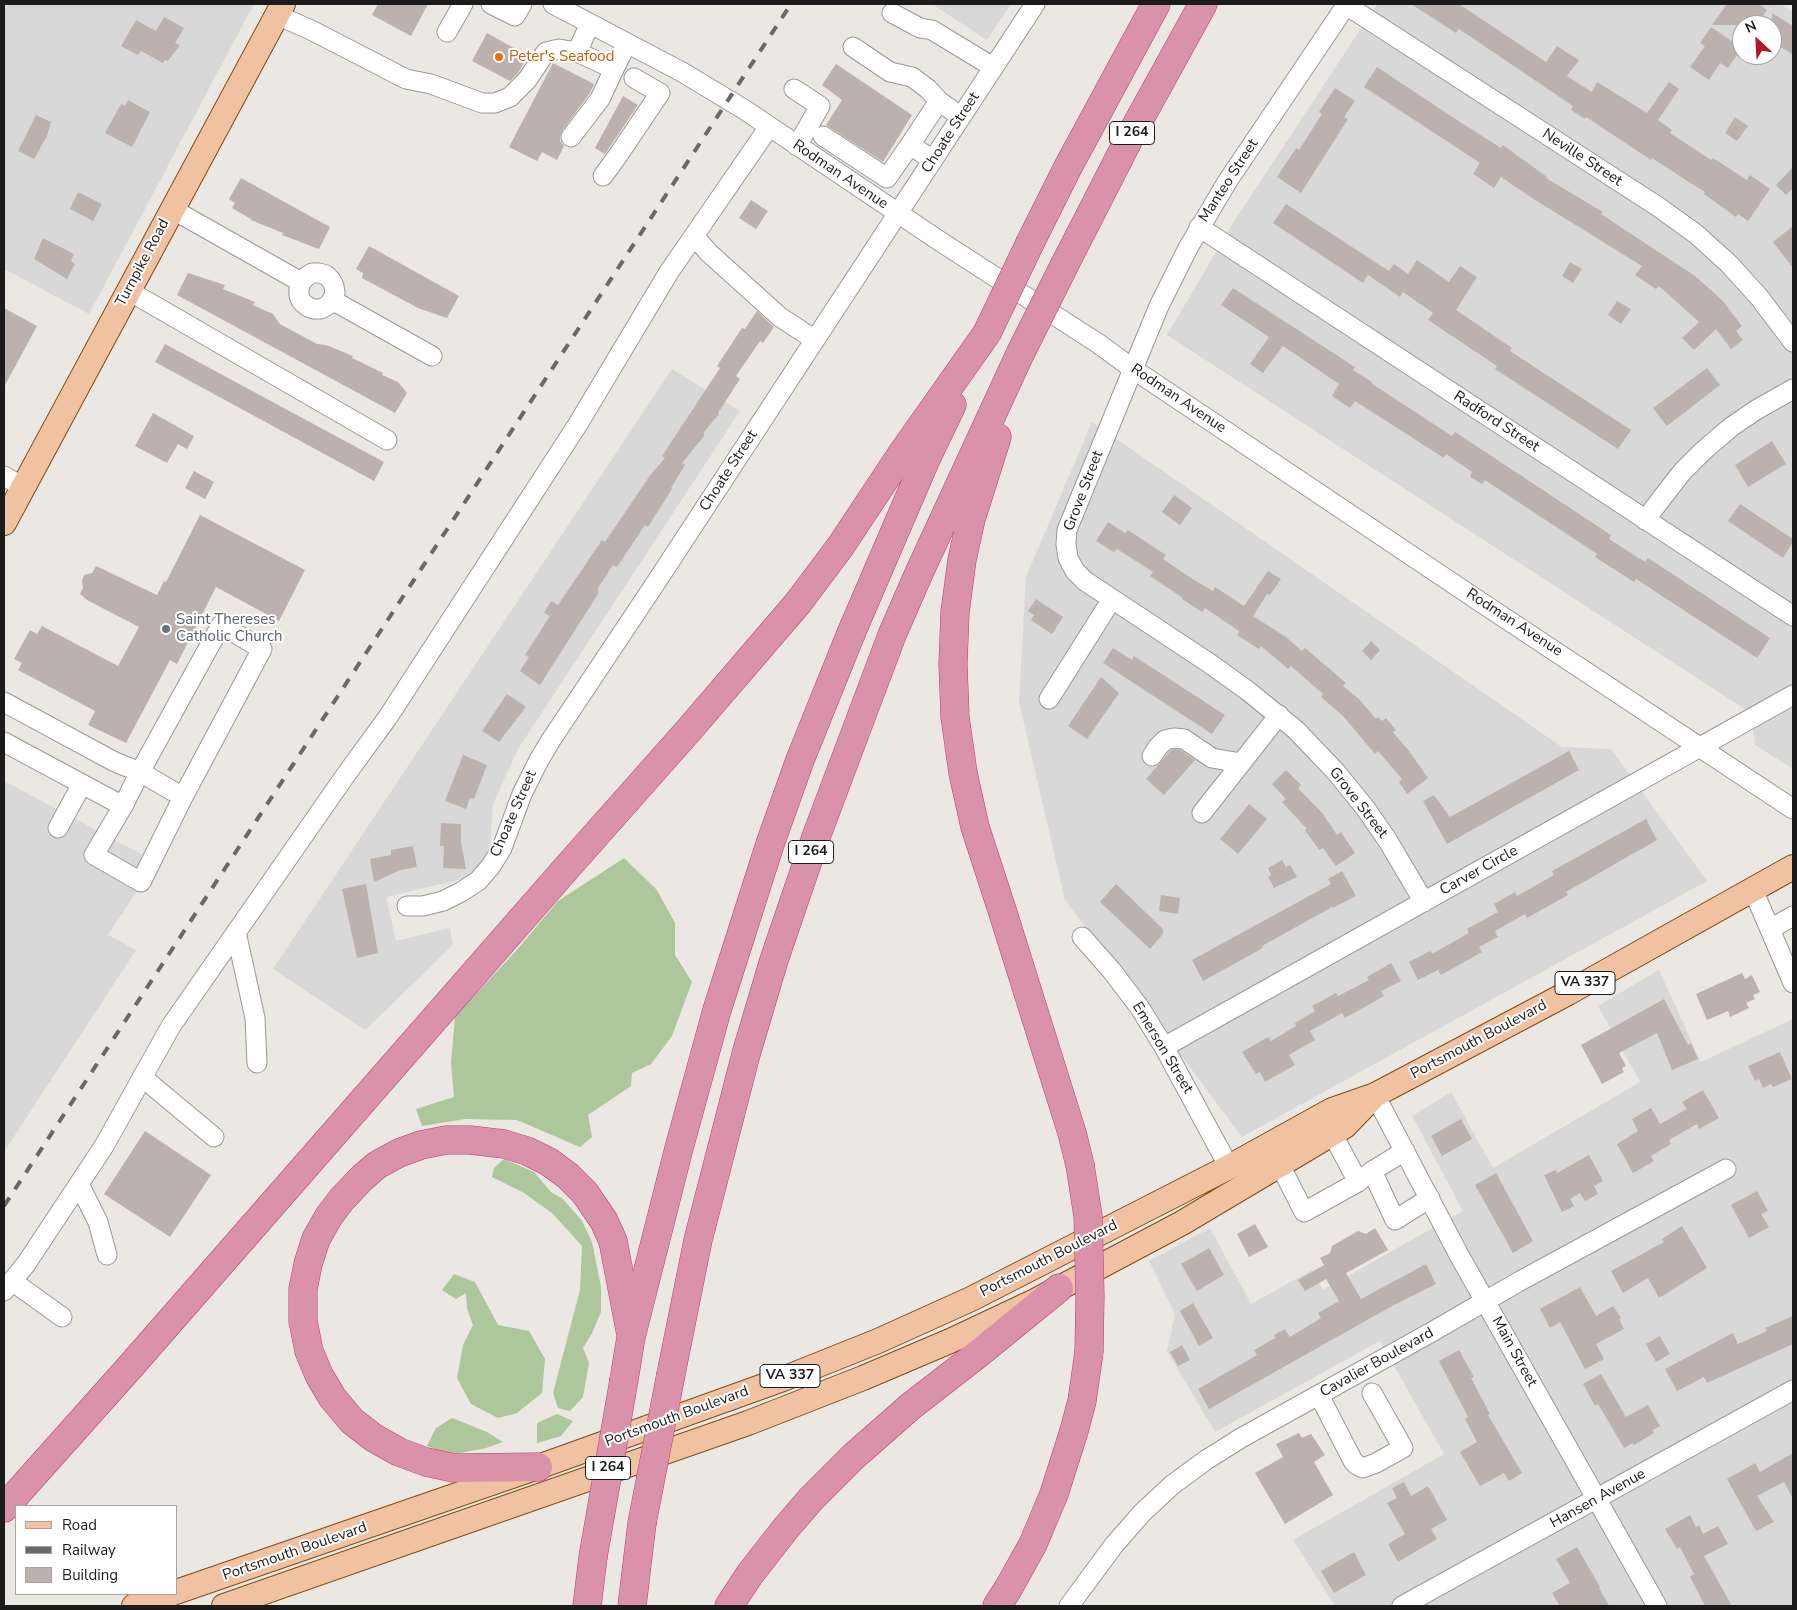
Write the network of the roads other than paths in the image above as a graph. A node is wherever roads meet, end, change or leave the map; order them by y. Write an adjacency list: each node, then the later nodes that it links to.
1 (463, 4): 13 (street)
2 (491, 4): 3 (street)
3 (522, 4)
4 (553, 4): 9 (street, Rodman Avenue)
5 (1035, 4): 18 (street, Choate Street)
6 (1156, 4): 37 (highway, I 264, bridge)
7 (1203, 4): 40 (highway, I 264, bridge)
8 (1346, 4): 32 (street, Manteo Street); 39 (street, Neville Street)
9 (575, 9): 12 (street, Rodman Avenue)
10 (280, 10): 16 (street); 30 (main road, Turnpike Road)
11 (892, 13): 18 (street)
12 (590, 24): 14 (street, Rodman Avenue); 16 (street)
13 (447, 32)
14 (627, 43): 17 (street, Rodman Avenue); 19 (street)
15 (853, 47): 21 (street)
16 (577, 52): 19 (street)
17 (663, 62): 23 (street, Rodman Avenue); 29 (street)
18 (993, 67): 22 (street, Choate Street)
19 (614, 69): 25 (street)
20 (794, 89): 27 (street)
21 (939, 102): 22 (street); 26 (street)
22 (961, 117): 28 (street, Choate Street)
23 (769, 127): 27 (street, Rodman Avenue); 33 (street)
24 (822, 136): 26 (street)
25 (571, 137)
26 (910, 144): 28 (street)
27 (797, 146): 31 (street, Rodman Avenue)
28 (933, 160): 31 (street, Choate Street)
29 (603, 176)
30 (172, 209): 34 (street); 35 (main road, Turnpike Road)
31 (898, 213): 38 (street, Choate Street); 42 (street, Rodman Avenue)
32 (1199, 227): 42 (street, Manteo Street); 46 (street, Radford Street)
33 (694, 236): 38 (street); 71 (street)
34 (301, 282): 36 (street); 36 (street)
35 (128, 291): 44 (street); 45 (main road, Turnpike Road)
36 (332, 300): 41 (street)
37 (986, 333): 92 (highway, I 264); 98 (highway)
38 (815, 340): 68 (street, Choate Street)
39 (1793, 342)
40 (1020, 354): 104 (highway, I 264, bridge); 106 (highway, bridge)
41 (432, 356)
42 (1133, 369): 48 (street, Grove Street); 55 (street, Rodman Avenue)
43 (1793, 389): 46 (street)
44 (386, 440)
45 (14, 481): 47 (main road, Turnpike Road)
46 (1645, 520): 49 (street, Radford Street)
47 (4, 523)
48 (1112, 599): 51 (street); 53 (street, Grove Street)
49 (1793, 616)
50 (1793, 695): 55 (street, Carver Circle)
51 (1049, 699)
52 (4, 702): 58 (street)
53 (1279, 715): 57 (street); 67 (street, Grove Street)
54 (4, 742): 59 (street)
55 (1701, 747): 62 (street, Rodman Avenue); 67 (street, Carver Circle)
56 (1152, 756): 57 (street)
57 (1241, 763): 63 (street)
58 (140, 772): 60 (street); 60 (street); 61 (street)
59 (82, 784): 61 (street); 64 (street)
60 (183, 797): 61 (street)
61 (123, 806)
62 (1793, 809)
63 (1202, 813)
64 (58, 828)
65 (1793, 867): 66 (main road, Portsmouth Boulevard / VA 337)
66 (1752, 890): 70 (street); 77 (main road, Portsmouth Boulevard / VA 337)
67 (1424, 902): 74 (street, Carver Circle)
68 (407, 906)
69 (1793, 916): 70 (street)
70 (1770, 929): 73 (street)
71 (236, 932): 75 (street); 76 (street)
72 (1082, 937): 74 (street, Emerson Street)
73 (1793, 983)
74 (1164, 1047): 82 (street, Emerson Street)
75 (257, 1063)
76 (142, 1077): 79 (street); 85 (street)
77 (1375, 1096): 78 (main road, Portsmouth Boulevard / VA 337); 80 (street, Main Street); 82 (main road, Portsmouth Boulevard / VA 337)
78 (1332, 1133): 81 (main road, Portsmouth Boulevard / VA 337); 84 (street)
79 (214, 1137)
80 (1405, 1151): 84 (street); 86 (street, Main Street)
81 (1280, 1165): 84 (street); 89 (main road, Portsmouth Boulevard / VA 337)
82 (1229, 1167): 96 (main road, Portsmouth Boulevard / VA 337)
83 (1726, 1169): 90 (street, Cavalier Boulevard)
84 (1365, 1176): 86 (street)
85 (79, 1184): 87 (street); 88 (street)
86 (1430, 1198): 90 (street, Main Street)
87 (107, 1255)
88 (8, 1286): 91 (street)
89 (1059, 1288): 102 (main road, Portsmouth Boulevard / VA 337); 105 (highway)
90 (1485, 1301): 95 (street, Cavalier Boulevard); 97 (street, Main Street)
91 (62, 1317)
92 (631, 1337): 96 (highway); 103 (highway, I 264, bridge)
93 (1793, 1390): 97 (street, Hansen Avenue)
94 (1372, 1393): 95 (street)
95 (1319, 1395): 107 (street, Cavalier Boulevard)
96 (538, 1467): 99 (main road, Portsmouth Boulevard / VA 337)
97 (1597, 1500): 108 (street, Hansen Avenue); 109 (street, Main Street)
98 (4, 1508)
99 (178, 1591)
100 (168, 1595): 101 (main road)
101 (134, 1606)
102 (224, 1606)
103 (587, 1606)
104 (632, 1606)
105 (729, 1606)
106 (997, 1606)
107 (1069, 1606)
108 (1402, 1606)
109 (1657, 1606)

